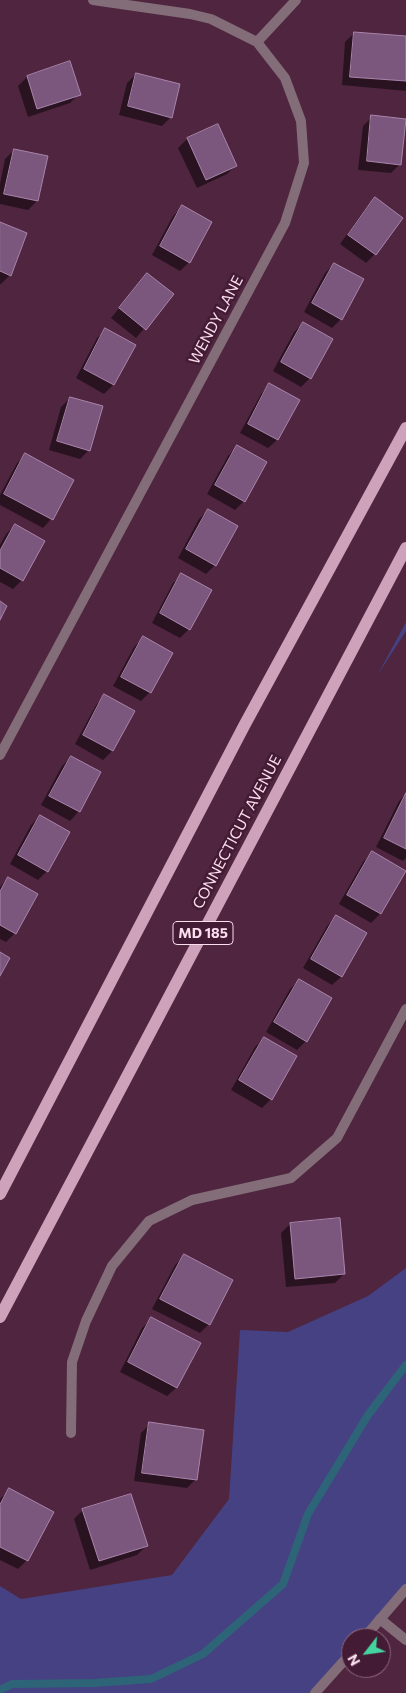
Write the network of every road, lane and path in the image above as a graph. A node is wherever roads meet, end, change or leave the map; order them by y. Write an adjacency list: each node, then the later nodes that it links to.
1 (93, 0): 3 (street, WENDY LANE)
2 (296, 0): 3 (street)
3 (257, 42): 6 (street, WENDY LANE)
4 (406, 428): 8 (main road)
5 (406, 548): 9 (main road, CONNECTICUT AVENUE / MD 185)
6 (0, 755)
7 (406, 1009): 10 (street)
8 (0, 1194)
9 (0, 1317)
10 (71, 1433)
11 (406, 1589): 12 (street)
12 (380, 1620): 13 (street); 14 (street)
13 (373, 1628)
14 (406, 1640)
15 (341, 1664): 16 (street)
16 (315, 1693)

